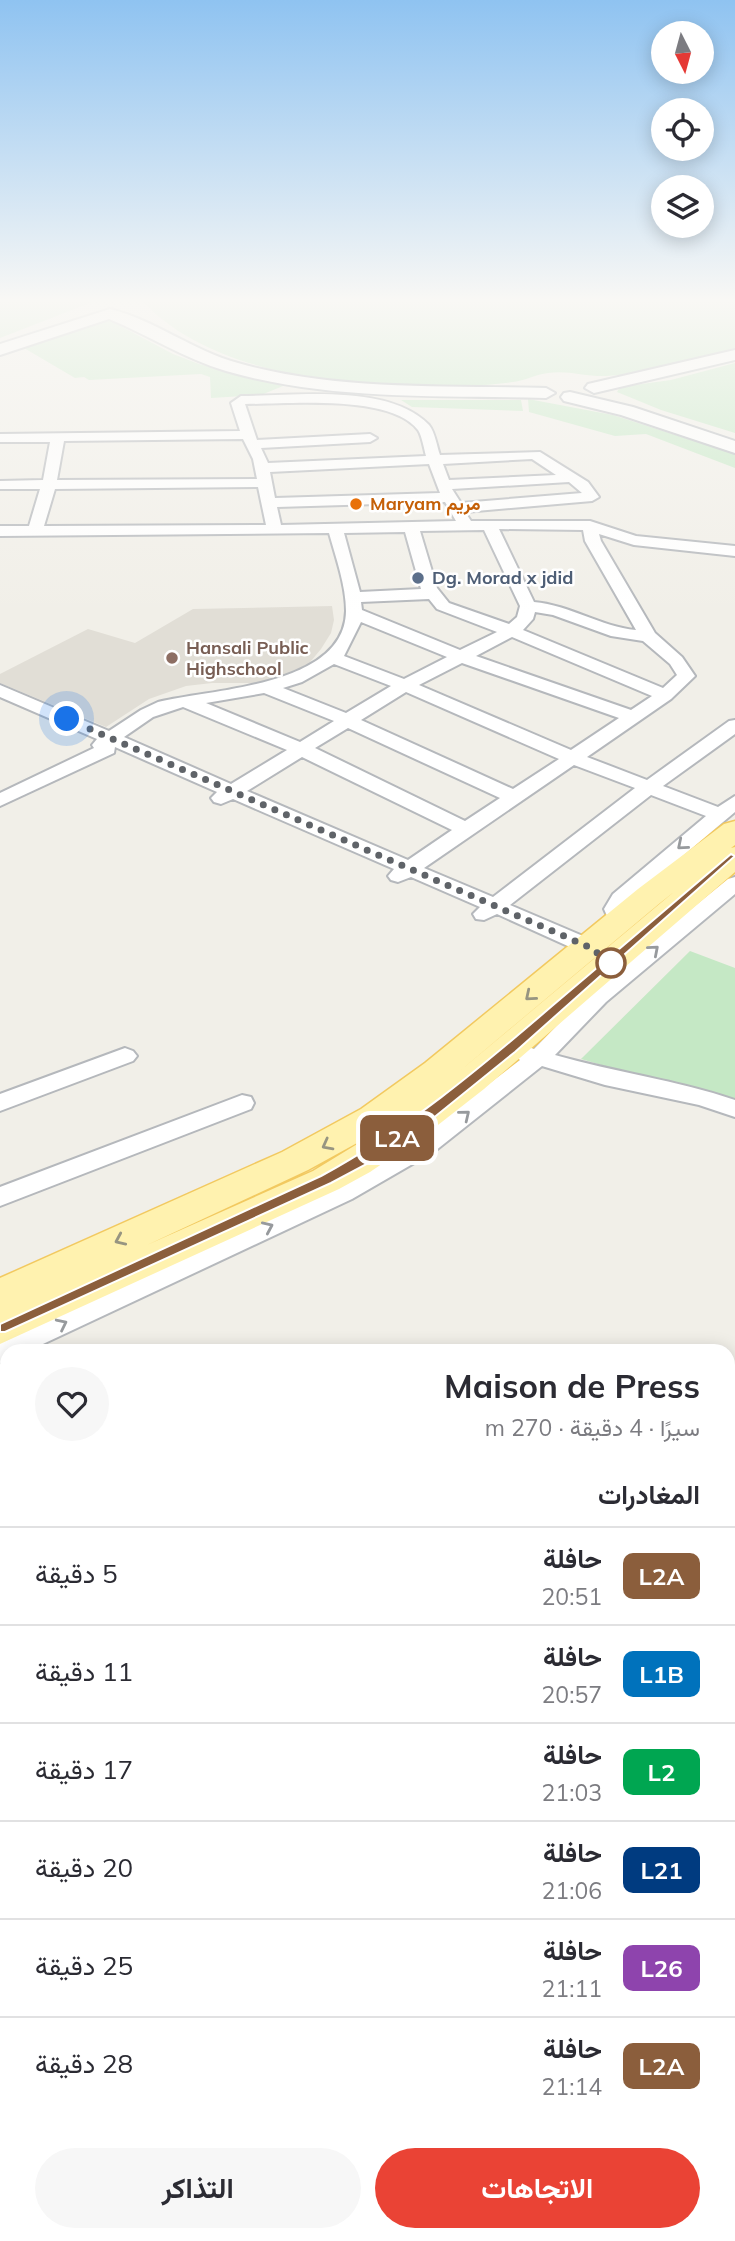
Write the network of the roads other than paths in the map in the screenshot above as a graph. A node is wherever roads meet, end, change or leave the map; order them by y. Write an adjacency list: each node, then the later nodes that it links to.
1 (240, 405): 12 (street)
2 (254, 405): 8 (street)
3 (350, 405): 8 (street)
4 (363, 405): 9 (street)
5 (385, 405): 15 (street)
6 (601, 405): 14 (street)
7 (642, 405): 13 (street)
8 (313, 419): 9 (street); 12 (street)
9 (368, 428): 18 (street)
10 (0, 438): 11 (street)
11 (58, 438): 12 (street); 21 (street)
12 (251, 439): 16 (street)
13 (735, 439)
14 (735, 447)
15 (435, 461): 17 (street); 18 (street); 22 (street)
16 (262, 475): 19 (street); 21 (street); 23 (street)
17 (572, 478): 22 (street); 22 (street)
18 (380, 482): 19 (street); 19 (street); 22 (street)
19 (331, 483): 23 (street)
20 (0, 485): 21 (street)
21 (49, 485): 31 (street)
22 (449, 496): 24 (street)
23 (269, 503): 29 (street)
24 (465, 524): 25 (street); 26 (street)
25 (489, 524): 27 (street); 35 (street)
26 (411, 526): 28 (street); 33 (street)
27 (590, 526): 32 (street); 37 (street)
28 (335, 528): 29 (street); 34 (street)
29 (274, 530): 31 (street)
30 (0, 531): 31 (street)
31 (35, 531)
32 (735, 551)
33 (431, 594): 34 (street); 36 (street)
34 (353, 605): 38 (street); 39 (street)
35 (528, 606): 36 (street); 37 (street)
36 (511, 631): 38 (street); 43 (street)
37 (648, 636): 43 (street)
38 (460, 656): 40 (street); 46 (street)
39 (334, 658): 40 (street); 41 (street)
40 (405, 685): 47 (street); 51 (street)
41 (268, 688): 45 (street); 47 (street)
42 (0, 690): 49 (street)
43 (665, 695): 46 (street)
44 (0, 701): 49 (street)
45 (185, 701): 49 (street); 50 (street)
46 (630, 716): 51 (street)
47 (347, 720): 50 (street); 54 (street)
48 (735, 726): 52 (street)
49 (106, 744): 53 (street); 55 (street)
50 (299, 748): 53 (street); 57 (street)
51 (573, 758): 52 (street); 54 (street)
52 (649, 787): 56 (street); 61 (street)
53 (226, 795): 59 (street)
54 (514, 797): 57 (street)
55 (0, 800)
56 (730, 816): 62 (main road, one-way to 62)
57 (467, 830): 59 (street)
58 (735, 856): 63 (main road)
59 (403, 872): 61 (street)
60 (735, 883): 63 (street, one-way to 60)
61 (489, 910): 62 (street)
62 (581, 953): 69 (main road, one-way to 69)
63 (524, 1053): 67 (street); 69 (main road, one-way to 63)
64 (125, 1056): 65 (street)
65 (0, 1102)
66 (242, 1103): 68 (street)
67 (735, 1109)
68 (0, 1197)
69 (9, 1333)

